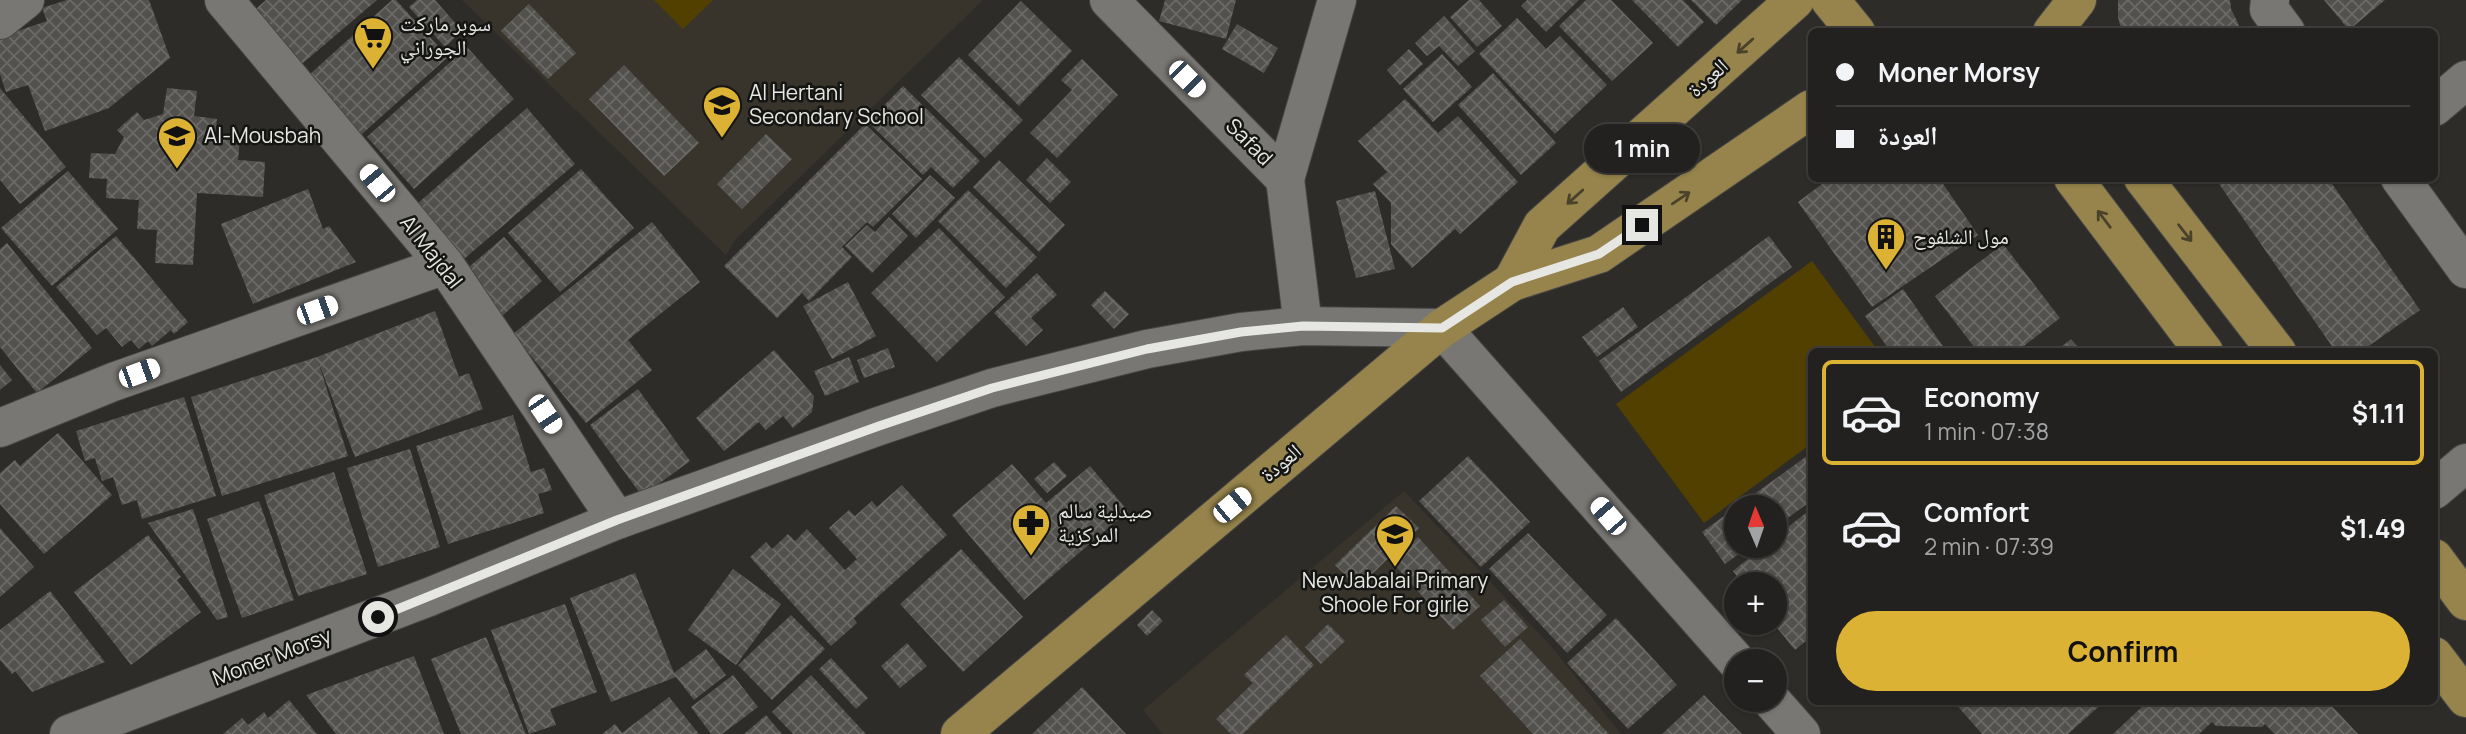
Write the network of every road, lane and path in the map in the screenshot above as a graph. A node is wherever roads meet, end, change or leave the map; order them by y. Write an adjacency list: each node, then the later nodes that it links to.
1 (25, 0): 9 (street)
2 (224, 0): 20 (street, Al Majdal)
3 (1109, 0): 16 (street, Safad)
4 (1337, 0): 16 (street)
5 (1795, 0): 22 (main road, العودة, one-way to 22)
6 (1830, 0): 10 (main road)
7 (2077, 0): 11 (main road)
8 (2270, 0): 12 (street)
9 (0, 20)
10 (1853, 28)
11 (2055, 28)
12 (2283, 28)
13 (2466, 80): 14 (street)
14 (2438, 104)
15 (1808, 111): 22 (main road, العودة, one-way to 15)
16 (1285, 178): 23 (street, Safad)
17 (2076, 182): 25 (main road, one-way to 17)
18 (2146, 182): 26 (main road, one-way to 26)
19 (2403, 182): 21 (street)
20 (445, 265): 27 (street); 30 (street, Al Majdal)
21 (2466, 269)
22 (1512, 282): 24 (main road, العودة)
23 (1303, 326): 24 (street, Moner Morsy); 30 (street, Moner Morsy)
24 (1442, 328): 33 (street); 38 (main road, العودة)
25 (2201, 348)
26 (2274, 348)
27 (0, 429)
28 (2466, 463): 29 (street)
29 (2438, 487)
30 (617, 520): 37 (street, Moner Morsy)
31 (2438, 563): 32 (main road)
32 (2466, 601)
33 (1726, 649)
34 (2438, 661): 35 (main road)
35 (2466, 698)
36 (1782, 712): 39 (street)
37 (69, 734)
38 (960, 734)
39 (1801, 734)

